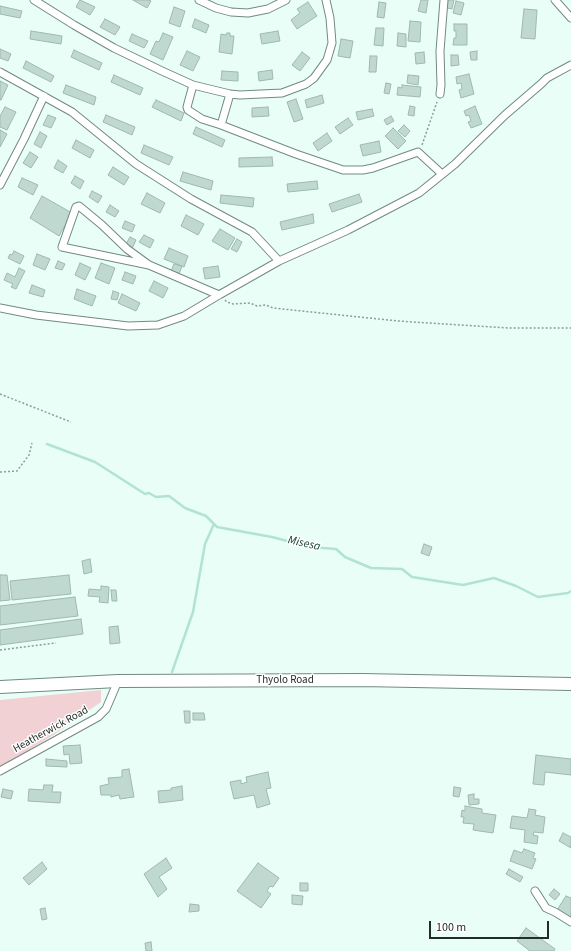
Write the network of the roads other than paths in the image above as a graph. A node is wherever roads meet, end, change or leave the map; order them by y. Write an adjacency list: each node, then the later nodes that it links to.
1 (34, 0): 10 (street)
2 (199, 0): 3 (street)
3 (286, 0)
4 (326, 0): 11 (street)
5 (444, 0): 12 (street)
6 (555, 0): 7 (street)
7 (571, 18)
8 (571, 65): 15 (street)
9 (0, 72): 13 (street)
10 (193, 85): 11 (street); 14 (street)
11 (230, 94): 14 (street)
12 (440, 94)
13 (44, 96): 16 (street); 17 (street)
14 (221, 125): 15 (street)
15 (442, 174): 17 (street)
16 (0, 185)
17 (279, 261): 19 (street)
18 (149, 264): 18 (street); 19 (street)
19 (219, 295): 20 (street)
20 (0, 308)
21 (118, 681): 22 (highway, Thyolo Road); 23 (highway, Thyolo Road); 24 (street, Heatherwick Road)
22 (571, 684)
23 (0, 687)
24 (0, 771)
25 (535, 891): 26 (street)
26 (571, 922)

